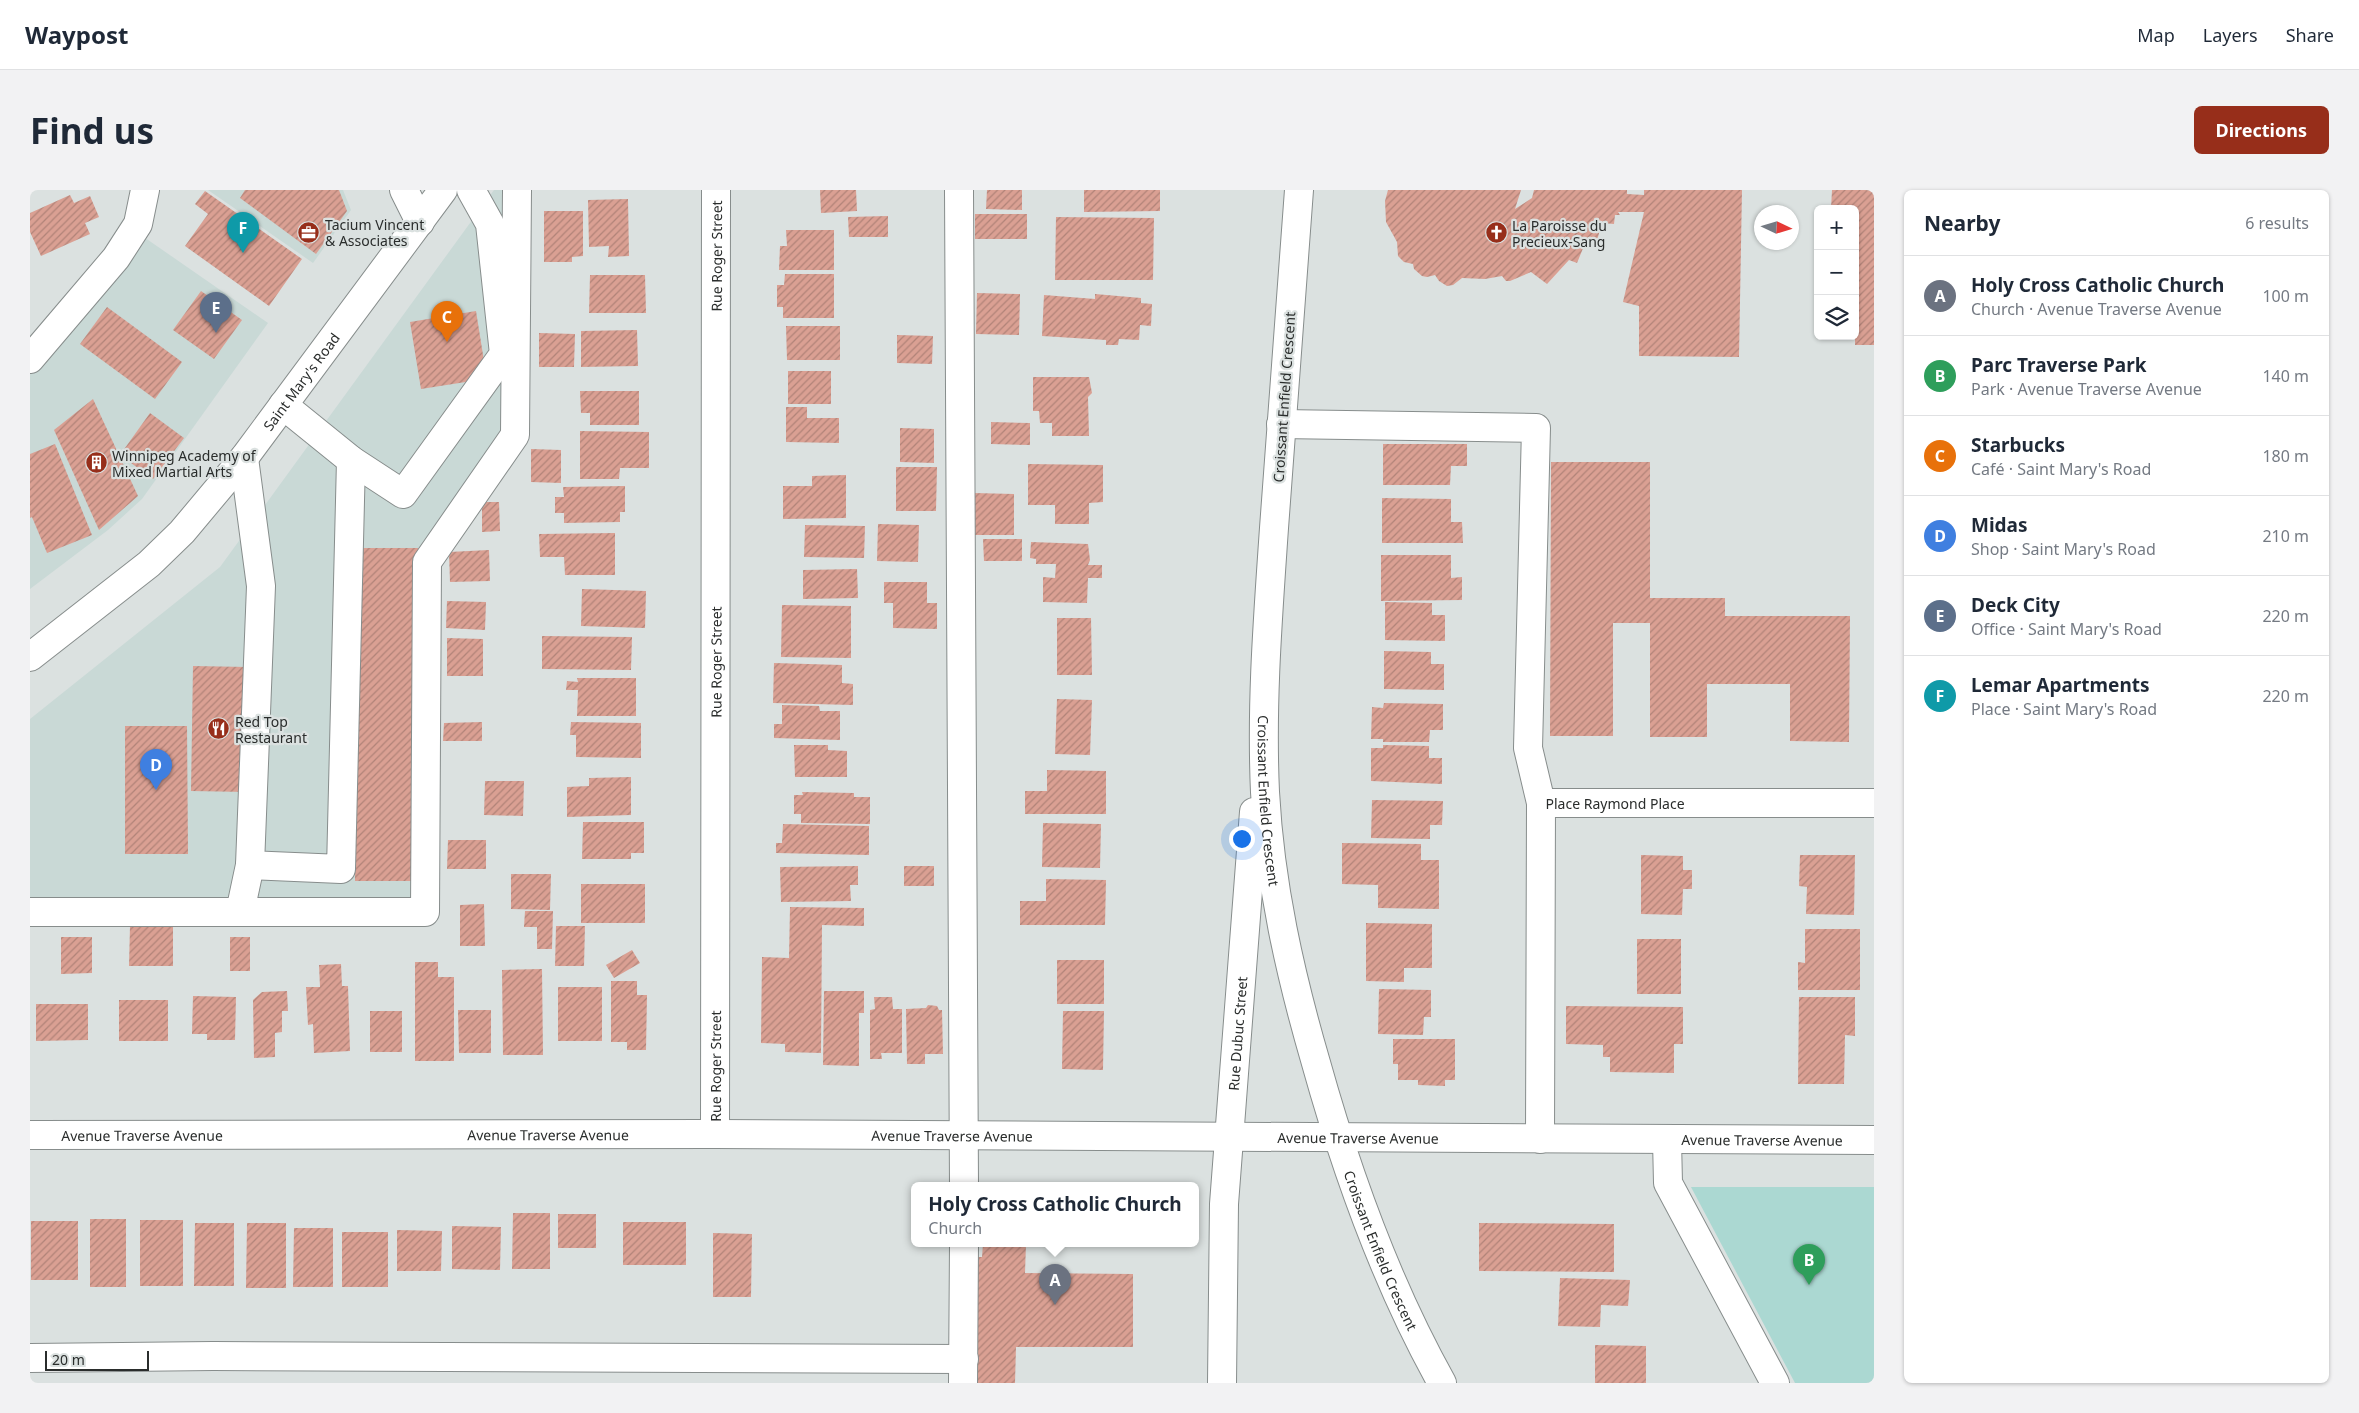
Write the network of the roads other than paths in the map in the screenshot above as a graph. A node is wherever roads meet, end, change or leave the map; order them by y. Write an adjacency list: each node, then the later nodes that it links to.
1 (145, 190): 10 (main road)
2 (404, 190): 9 (main road)
3 (443, 190): 9 (main road, Saint Mary's Road)
4 (471, 190): 14 (main road)
5 (517, 190): 21 (main road)
6 (716, 190): 22 (main road, Rue Roger Street)
7 (959, 190): 24 (main road)
8 (1299, 190): 12 (main road, Croissant Enfield Crescent)
9 (420, 222): 11 (main road, Saint Mary's Road)
10 (30, 359)
11 (283, 405): 13 (main road, Saint Mary's Road); 14 (main road)
12 (1281, 424): 16 (main road, Croissant Enfield Crescent); 17 (main road)
13 (244, 458): 15 (main road, Saint Mary's Road); 19 (main road)
14 (351, 460): 19 (main road)
15 (32, 652)
16 (1264, 686): 25 (main road, Rue Dubuc Street); 26 (main road, Croissant Enfield Crescent)
17 (1541, 803): 18 (main road, Place Raymond Place); 27 (main road, Place Raymond Place)
18 (1874, 803)
19 (250, 865): 21 (main road)
20 (30, 912): 21 (main road)
21 (240, 912)
22 (715, 1134): 23 (main road, Avenue Traverse Avenue); 24 (main road, Avenue Traverse Avenue)
23 (30, 1135)
24 (964, 1136): 25 (main road, Avenue Traverse Avenue); 30 (main road)
25 (1229, 1138): 26 (main road, Avenue Traverse Avenue); 34 (main road, Rue Dubuc Street)
26 (1337, 1138): 27 (main road, Avenue Traverse Avenue); 35 (main road, Croissant Enfield Crescent)
27 (1540, 1139): 28 (main road, Avenue Traverse Avenue)
28 (1667, 1140): 29 (main road, Avenue Traverse Avenue); 36 (main road)
29 (1874, 1140)
30 (964, 1182)
31 (964, 1247): 33 (main road)
32 (30, 1358): 33 (main road)
33 (964, 1371)
34 (1222, 1383)
35 (1442, 1383)
36 (1775, 1383)

